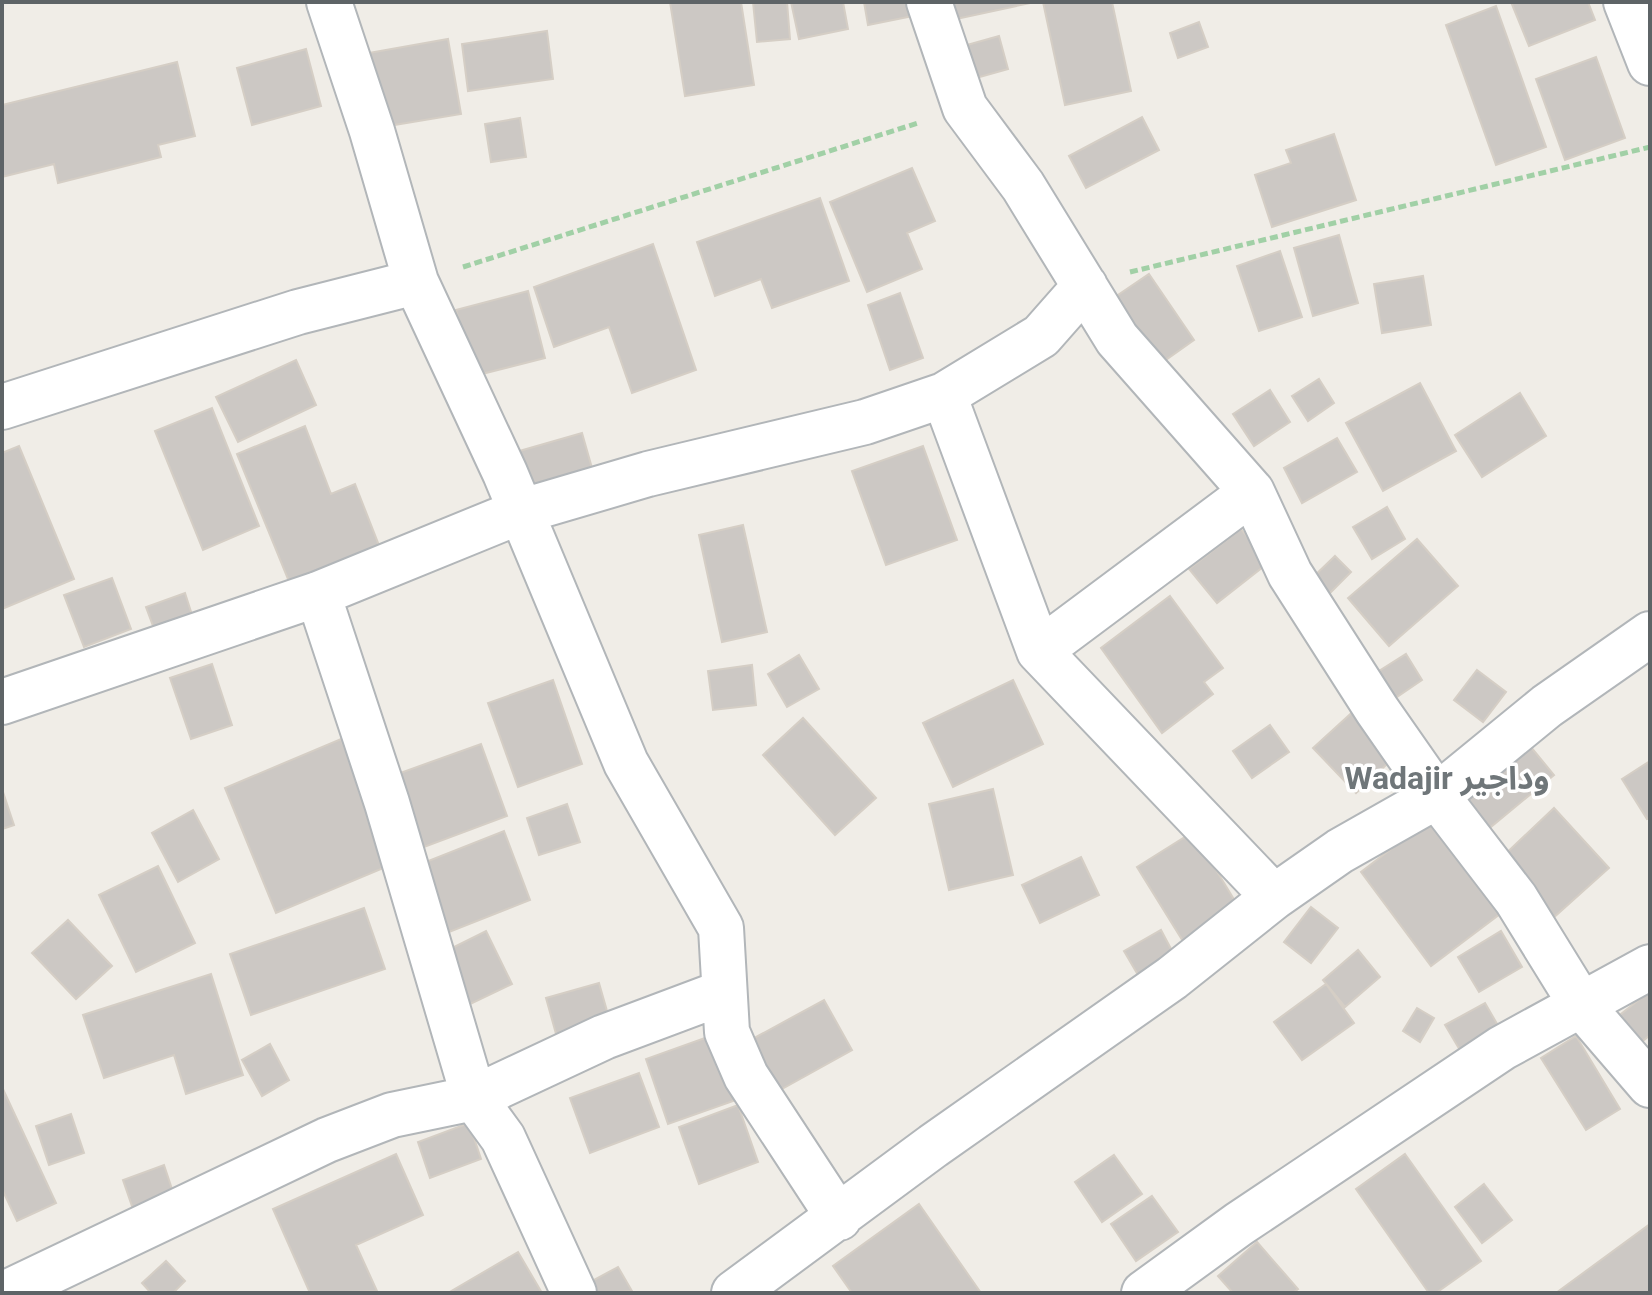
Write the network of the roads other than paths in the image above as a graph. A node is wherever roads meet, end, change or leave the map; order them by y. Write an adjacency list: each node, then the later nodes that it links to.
1 (329, 2): 5 (street)
2 (929, 2): 6 (street)
3 (1626, 2): 4 (street)
4 (1650, 63)
5 (416, 282): 8 (street); 10 (street)
6 (1085, 286): 7 (street); 9 (street)
7 (944, 395): 10 (street); 13 (street)
8 (2, 407)
9 (1252, 492): 13 (street); 15 (street)
10 (519, 512): 11 (street); 18 (street)
11 (318, 594): 14 (street); 21 (street)
12 (1650, 634): 15 (street)
13 (1039, 651): 16 (street)
14 (2, 702)
15 (1437, 796): 16 (street); 19 (street)
16 (1274, 897): 22 (street)
17 (1650, 967): 19 (street)
18 (724, 992): 21 (street); 22 (street)
19 (1582, 1006): 20 (street); 26 (street)
20 (1650, 1085)
21 (474, 1098): 23 (street); 24 (street)
22 (839, 1218): 25 (street)
23 (6, 1293)
24 (574, 1293)
25 (734, 1293)
26 (1144, 1293)

